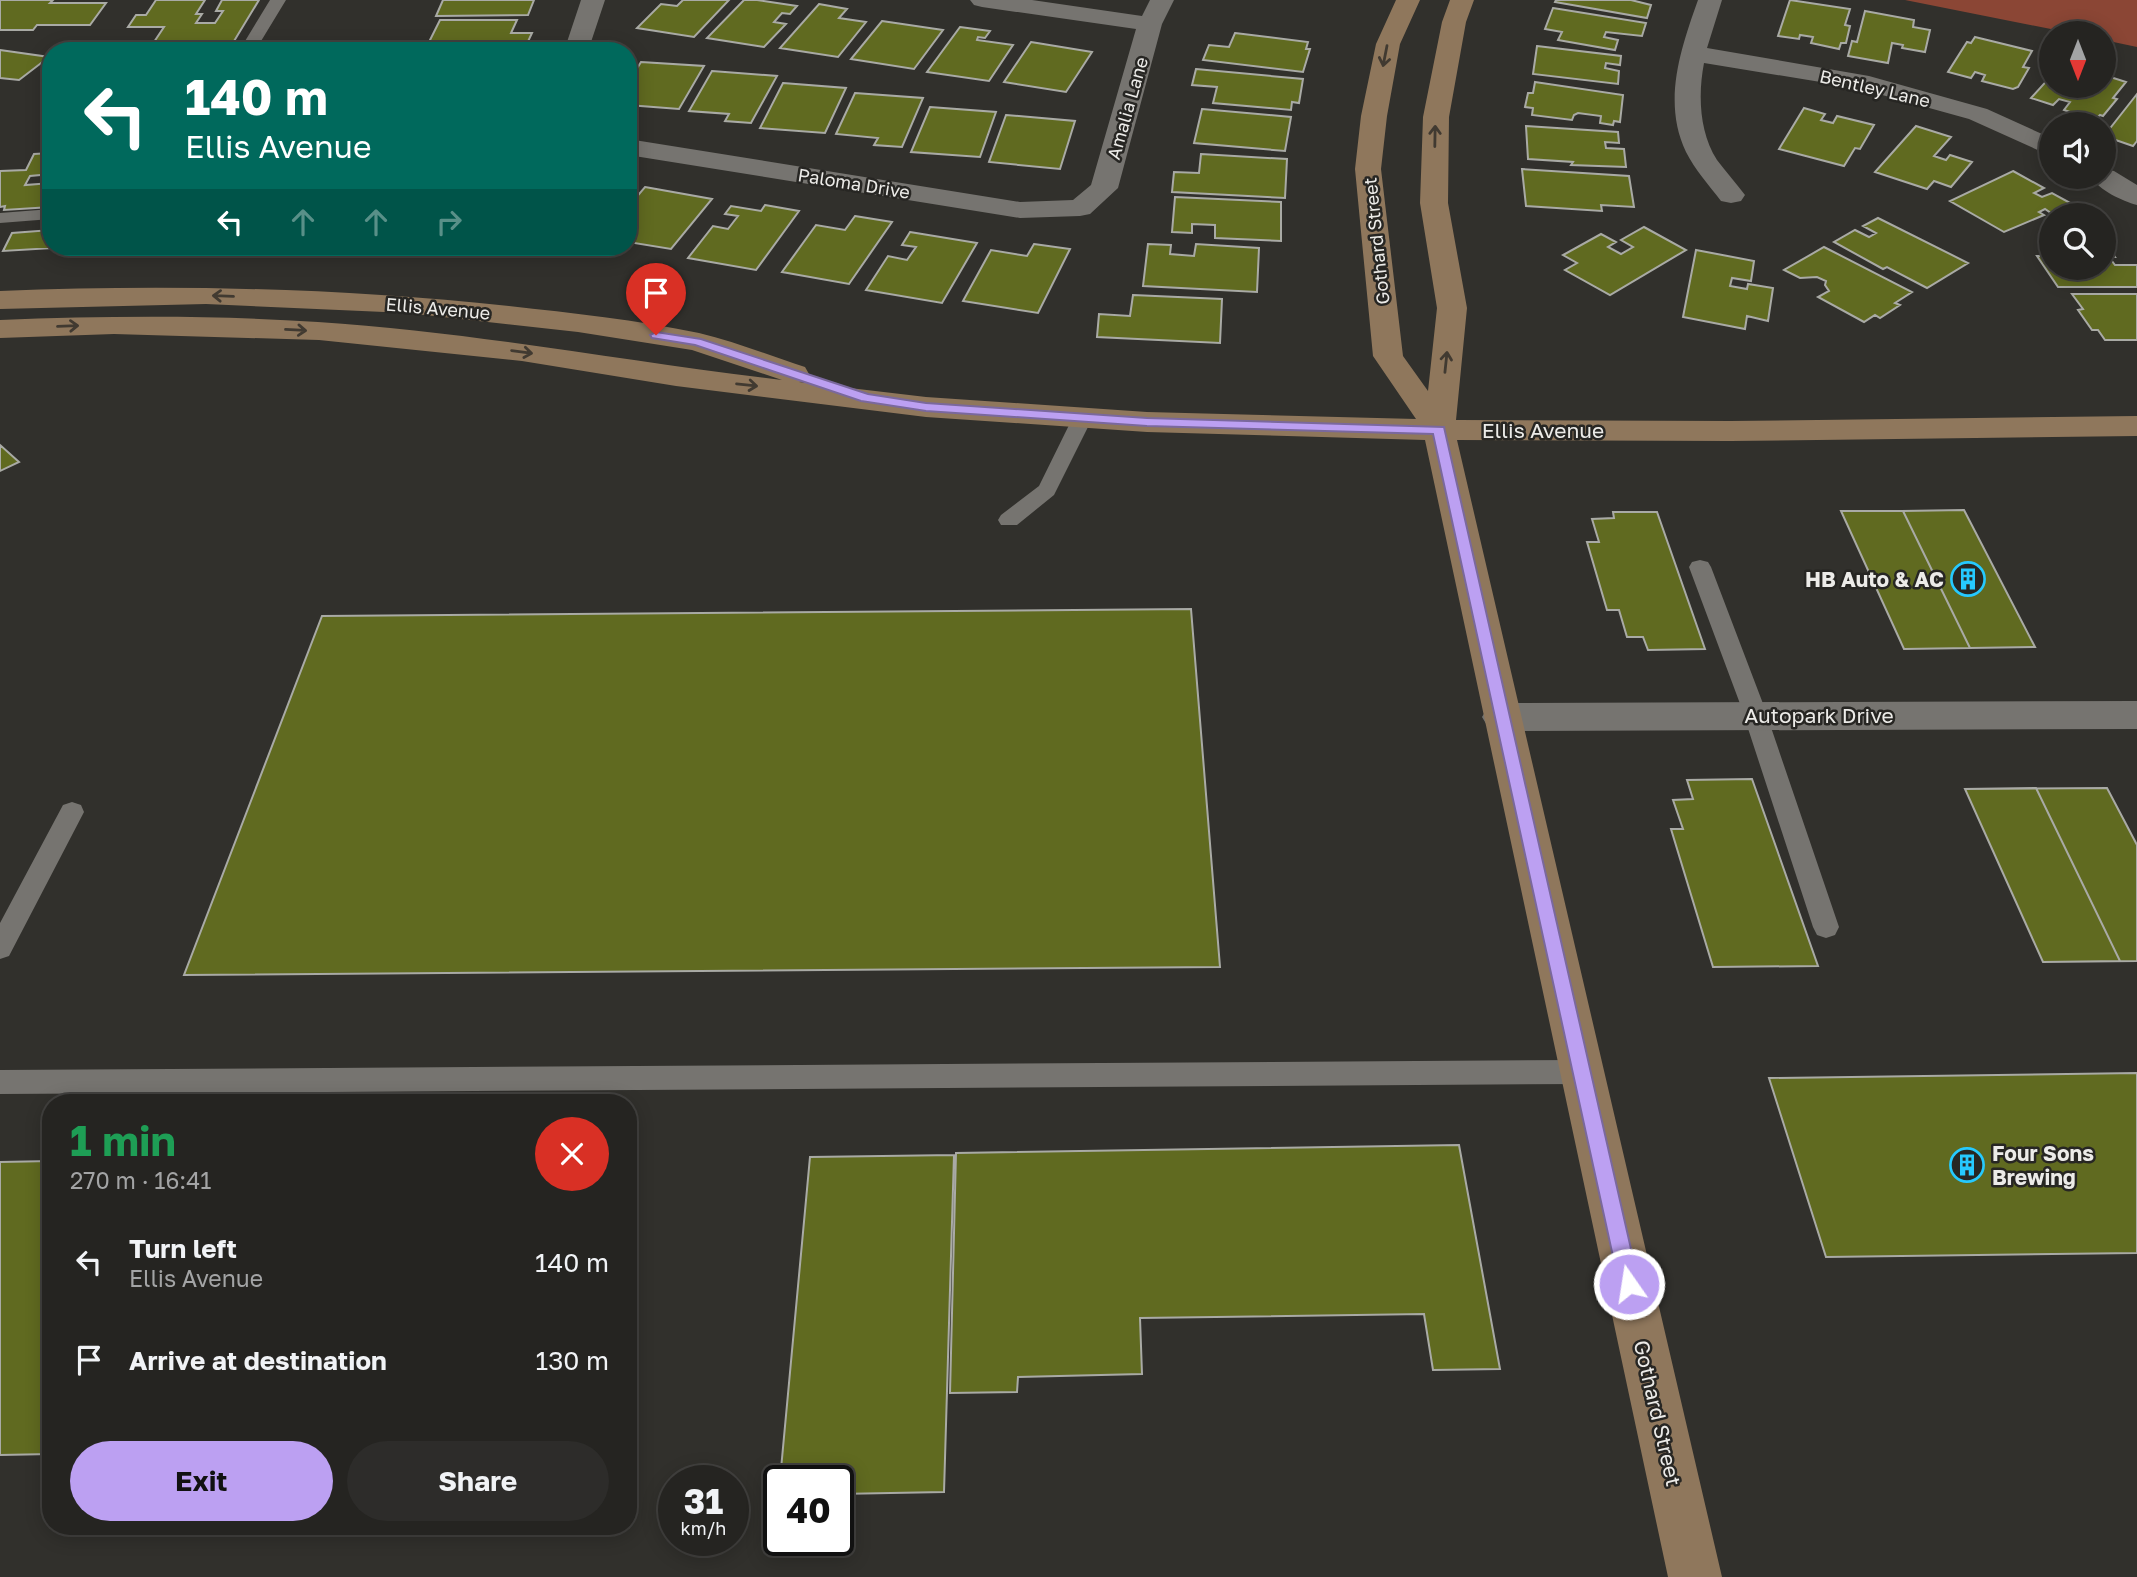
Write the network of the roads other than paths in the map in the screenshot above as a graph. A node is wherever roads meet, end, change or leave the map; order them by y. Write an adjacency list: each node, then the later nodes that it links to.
1 (278, 0): 9 (lane)
2 (593, 0): 10 (street)
3 (982, 0): 8 (street)
4 (1162, 0): 8 (street, Amalia Lane)
5 (1408, 0): 25 (street, Gothard Street, one-way to 25)
6 (1462, 0): 25 (street, Gothard Street, one-way to 6)
7 (1710, 0): 11 (street)
8 (1150, 24): 17 (street, Amalia Lane)
9 (252, 42)
10 (579, 42)
11 (1691, 53): 12 (street, Bentley Lane); 15 (street)
12 (2039, 142)
13 (637, 148): 17 (street, Paloma Drive)
14 (2116, 184): 16 (street)
15 (1731, 195)
16 (2137, 197)
17 (1080, 208)
18 (42, 215): 19 (lane)
19 (0, 218)
20 (0, 300): 22 (street, Ellis Avenue, one-way to 20)
21 (0, 329): 22 (street, Ellis Avenue, one-way to 22)
22 (866, 398): 23 (street, Ellis Avenue)
23 (1083, 417): 25 (street, Ellis Avenue); 26 (lane)
24 (2137, 426): 25 (street, Ellis Avenue)
25 (1439, 430): 30 (street, Gothard Street)
26 (1009, 520)
27 (1700, 567): 29 (lane)
28 (2137, 715): 29 (street, Autopark Drive)
29 (1756, 716): 30 (street, Autopark Drive); 32 (lane)
30 (1501, 717): 34 (street, Gothard Street)
31 (72, 812): 33 (lane)
32 (1826, 927)
33 (0, 948)
34 (1581, 1072): 35 (lane); 36 (street, Gothard Street)
35 (0, 1082)
36 (1695, 1577)

